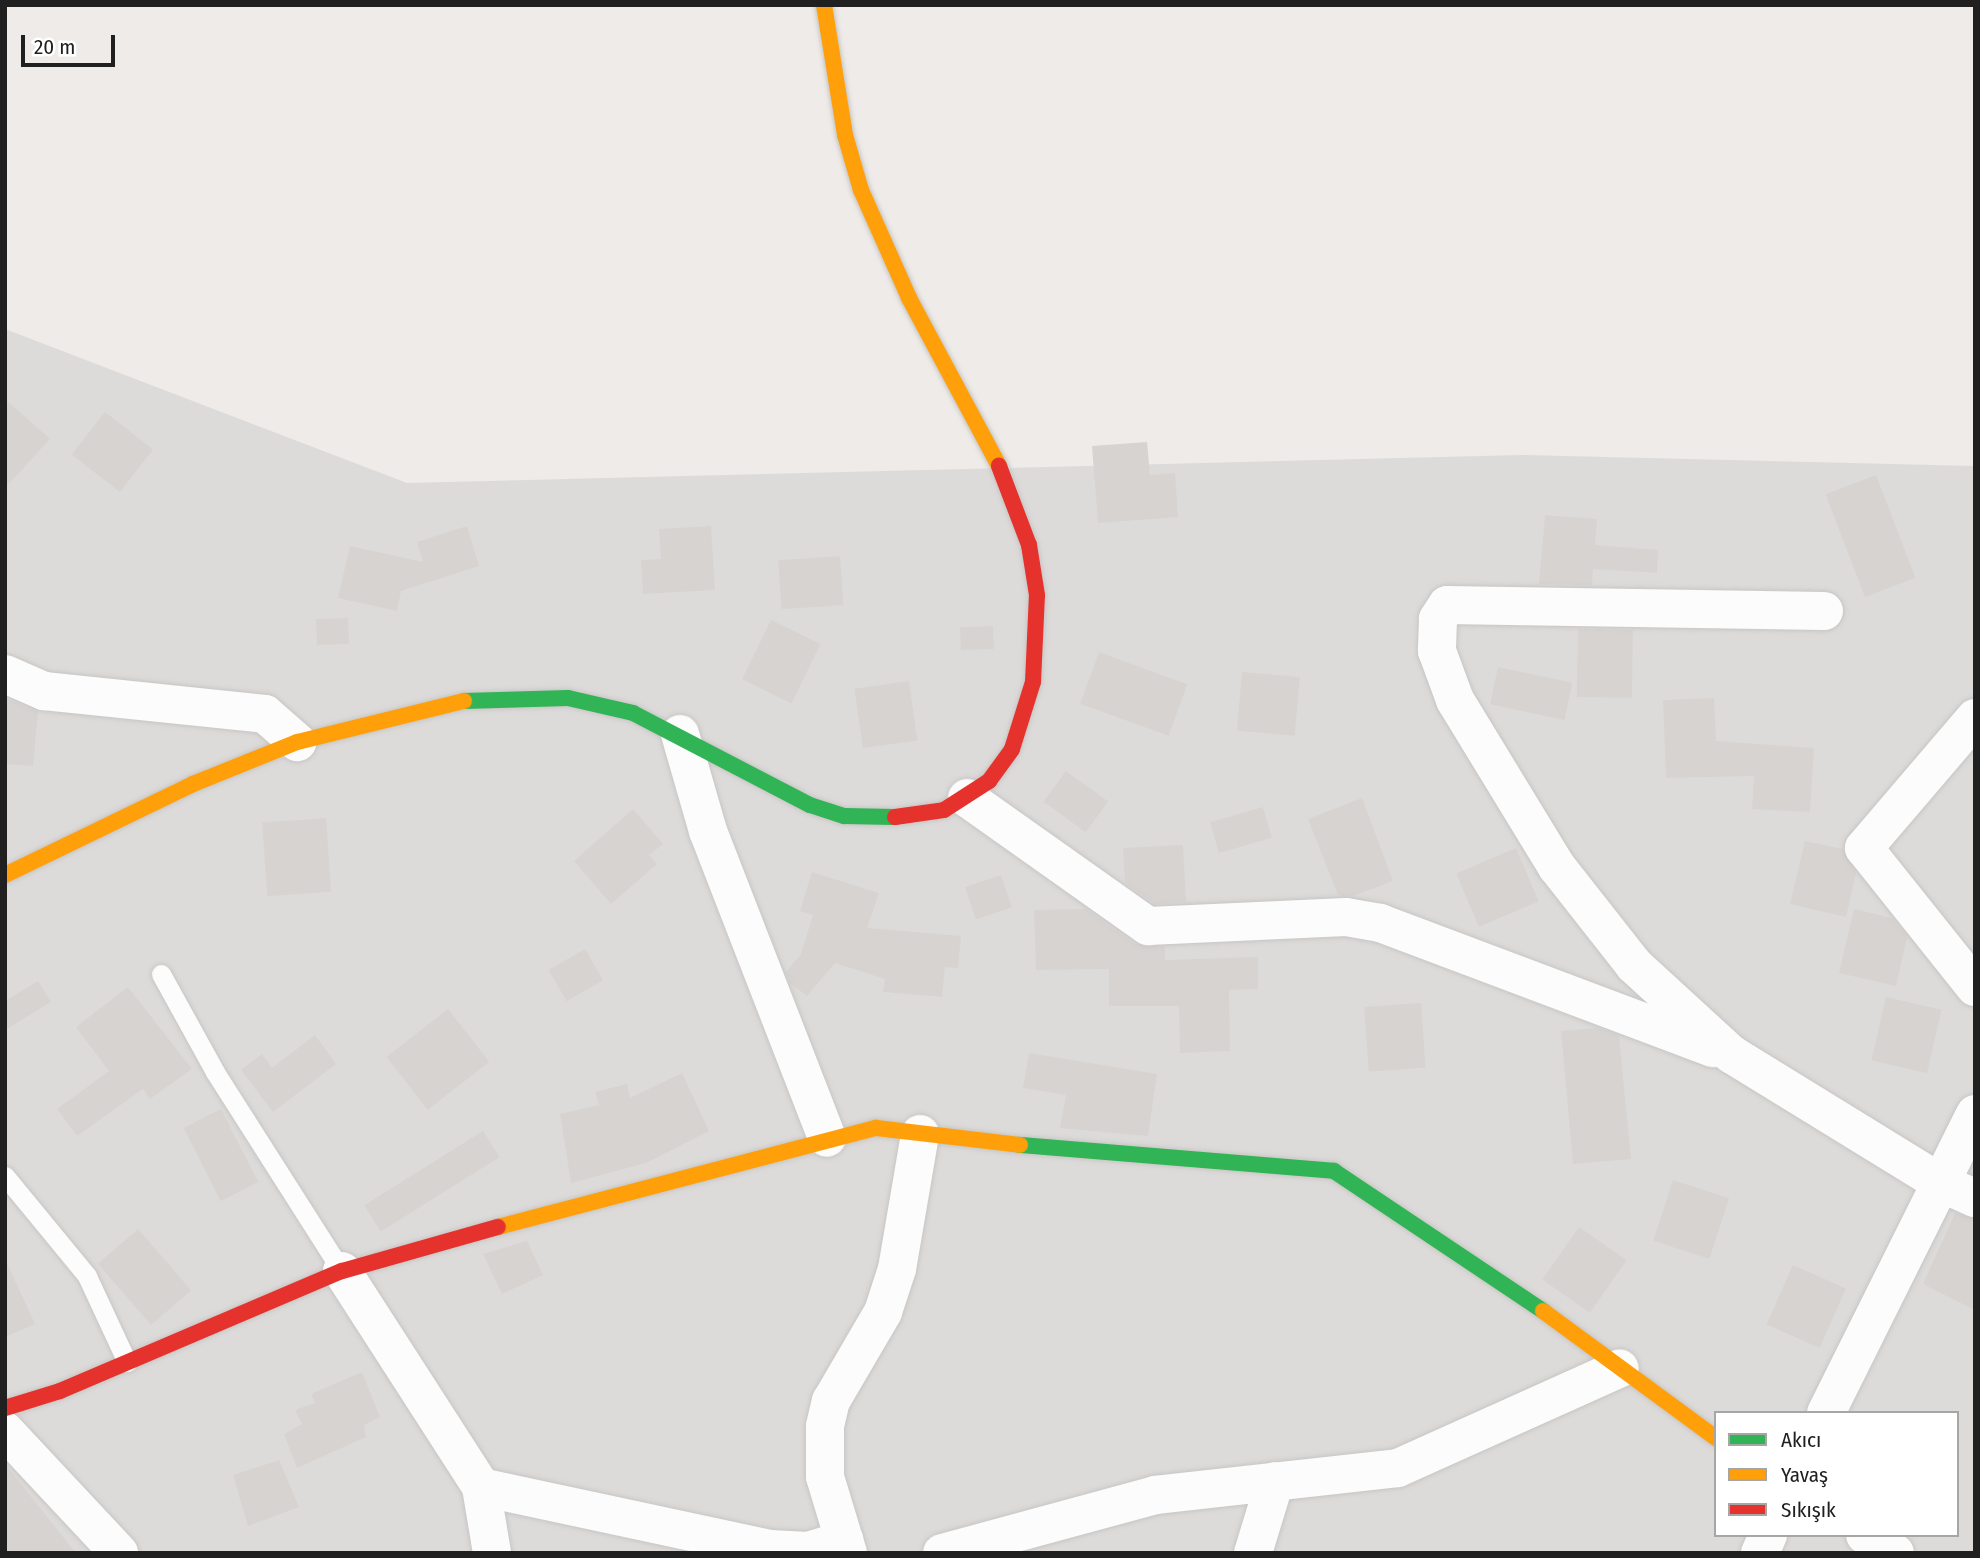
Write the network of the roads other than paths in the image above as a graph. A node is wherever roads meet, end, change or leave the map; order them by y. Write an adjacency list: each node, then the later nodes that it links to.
1 (824, 5): 7 (street)
2 (1824, 611): 11 (street)
3 (5, 674): 6 (street)
4 (1975, 718): 10 (street)
5 (680, 734): 6 (street); 7 (street); 14 (street)
6 (297, 742): 8 (street)
7 (967, 798): 11 (street)
8 (5, 875)
9 (161, 974): 17 (lane)
10 (1975, 987)
11 (1731, 1054): 16 (street)
12 (1975, 1114): 16 (street)
13 (920, 1133): 14 (street); 19 (street); 28 (street)
14 (827, 1139): 17 (street)
15 (5, 1176): 18 (lane)
16 (1958, 1190): 21 (street)
17 (342, 1271): 18 (street); 25 (street)
18 (127, 1362): 20 (street)
19 (1620, 1368): 23 (street); 24 (street)
20 (5, 1408)
21 (1827, 1411)
22 (5, 1431): 29 (street)
23 (1714, 1437)
24 (1275, 1481): 31 (street); 32 (street)
25 (481, 1487): 28 (street); 30 (street)
26 (1767, 1537): 33 (street)
27 (1867, 1537): 34 (street)
28 (846, 1546)
29 (120, 1553)
30 (492, 1553)
31 (942, 1553)
32 (1253, 1553)
33 (1760, 1553)
34 (1895, 1553)

